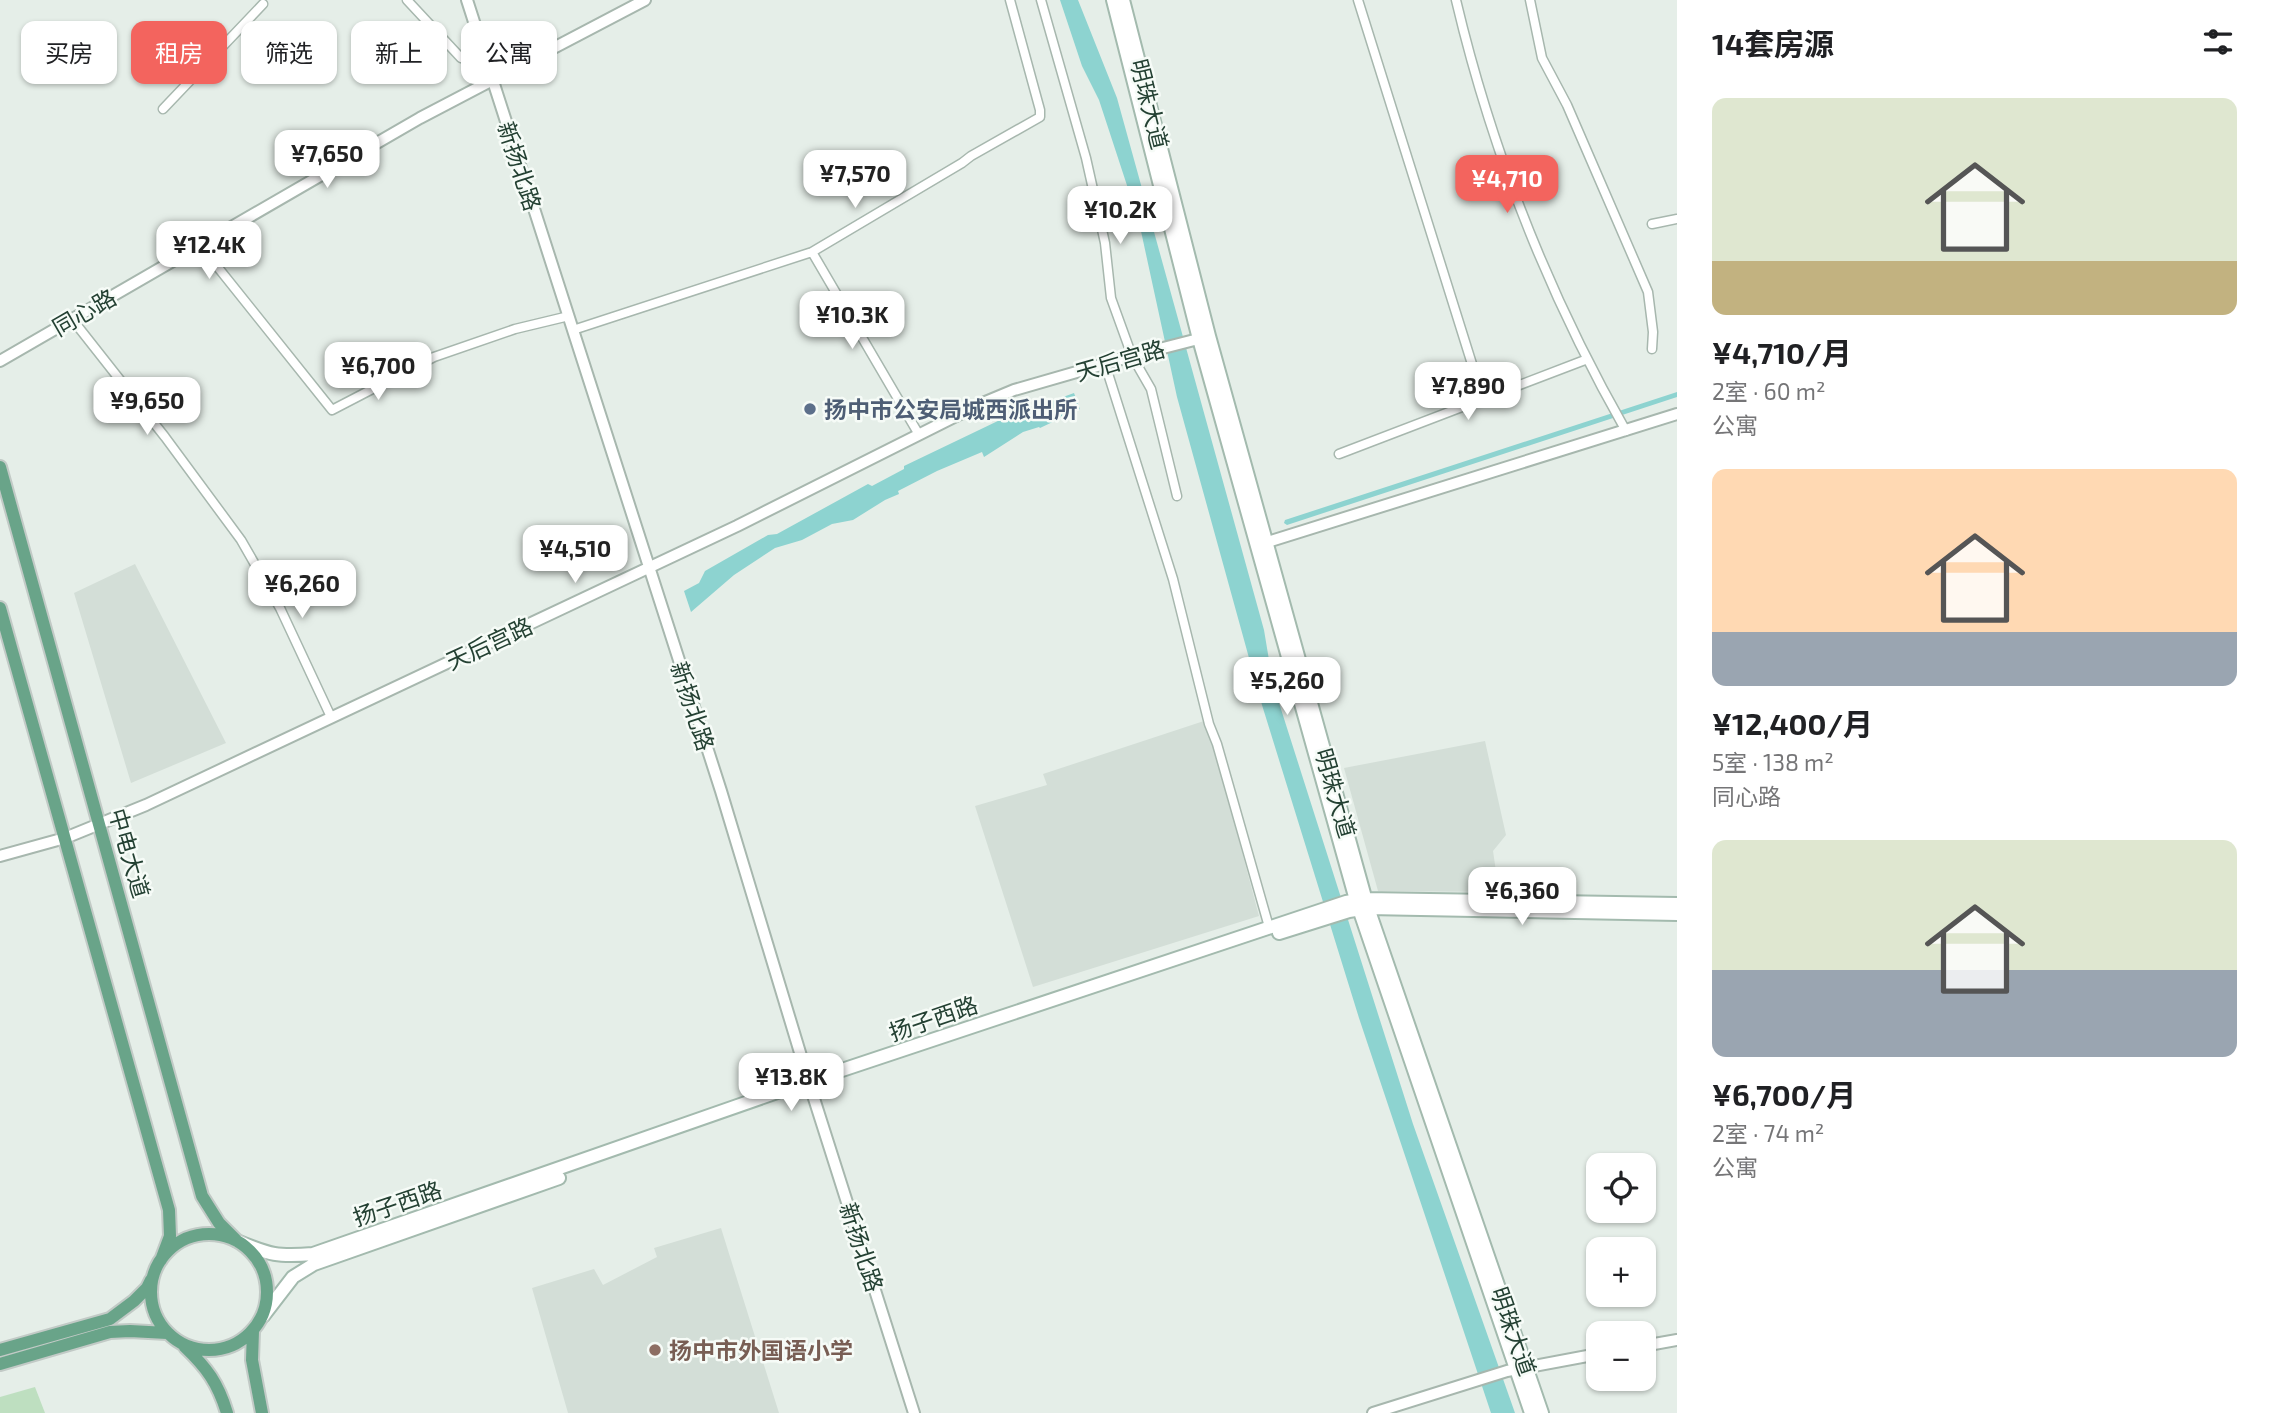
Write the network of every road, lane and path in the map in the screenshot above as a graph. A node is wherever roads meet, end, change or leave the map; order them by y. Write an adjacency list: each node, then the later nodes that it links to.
1 (407, 0): 14 (street)
2 (467, 0): 12 (street, 新扬北路)
3 (645, 0): 13 (street, 同心路)
4 (1010, 0): 21 (street)
5 (1041, 0): 27 (street)
6 (1113, 0): 25 (main road, 明珠大道)
7 (1123, 0): 25 (main road, 明珠大道)
8 (1358, 0): 31 (street)
9 (1456, 0): 28 (street)
10 (1531, 0): 26 (street)
11 (263, 4): 17 (street)
12 (473, 21)
13 (557, 46)
14 (461, 58)
15 (484, 84): 20 (street, 同心路)
16 (493, 84): 22 (street, 新扬北路)
17 (163, 109)
18 (1677, 219): 19 (street)
19 (1652, 223)
20 (200, 245): 22 (street); 23 (street, 同心路)
21 (812, 252): 24 (street); 34 (street)
22 (569, 316): 24 (street, 新扬北路)
23 (72, 319): 29 (street, 同心路); 41 (street)
24 (573, 330): 39 (street, 新扬北路)
25 (1200, 338): 27 (street, 天后宫路); 38 (main road, 明珠大道)
26 (1652, 349)
27 (1132, 356): 30 (street, 天后宫路); 37 (street)
28 (1585, 360): 31 (street); 33 (street)
29 (0, 361)
30 (1105, 364): 34 (street, 天后宫路); 49 (street)
31 (1479, 402): 35 (street)
32 (1677, 414): 33 (street)
33 (1624, 429): 38 (street)
34 (918, 433): 39 (street, 天后宫路)
35 (1339, 454)
36 (0, 467): 42 (main road, 中电大道)
37 (1177, 496)
38 (1261, 544): 46 (main road, 明珠大道)
39 (649, 568): 41 (street, 天后宫路); 50 (street, 新扬北路)
40 (0, 608): 43 (main road)
41 (331, 717): 42 (street, 天后宫路)
42 (100, 825): 43 (street, 天后宫路); 51 (main road, 中电大道)
43 (65, 838): 44 (street, 天后宫路); 52 (main road)
44 (0, 856)
45 (1677, 904): 46 (main road)
46 (1357, 905): 47 (main road); 48 (main road, 扬子西路); 63 (main road, 明珠大道)
47 (1677, 914)
48 (1319, 915): 49 (main road, 扬子西路); 50 (main road, 扬子西路)
49 (1269, 928): 50 (main road, 扬子西路)
50 (810, 1085): 51 (main road, 扬子西路); 54 (main road, 扬子西路); 66 (street, 新扬北路)
51 (237, 1241): 52 (main road); 54 (main road)
52 (161, 1260): 53 (main road)
53 (154, 1273): 56 (main road); 60 (main road)
54 (263, 1316): 55 (main road)
55 (253, 1331): 58 (main road); 65 (main road)
56 (167, 1333): 58 (main road); 62 (main road)
57 (1677, 1340): 59 (street)
58 (182, 1344): 64 (main road)
59 (1656, 1344)
60 (0, 1350)
61 (1586, 1356): 63 (street)
62 (0, 1364)
63 (1516, 1369): 67 (street); 68 (main road, 明珠大道); 69 (main road, 明珠大道)
64 (227, 1413)
65 (262, 1413)
66 (914, 1413)
67 (1373, 1413)
68 (1531, 1413)
69 (1542, 1413)

